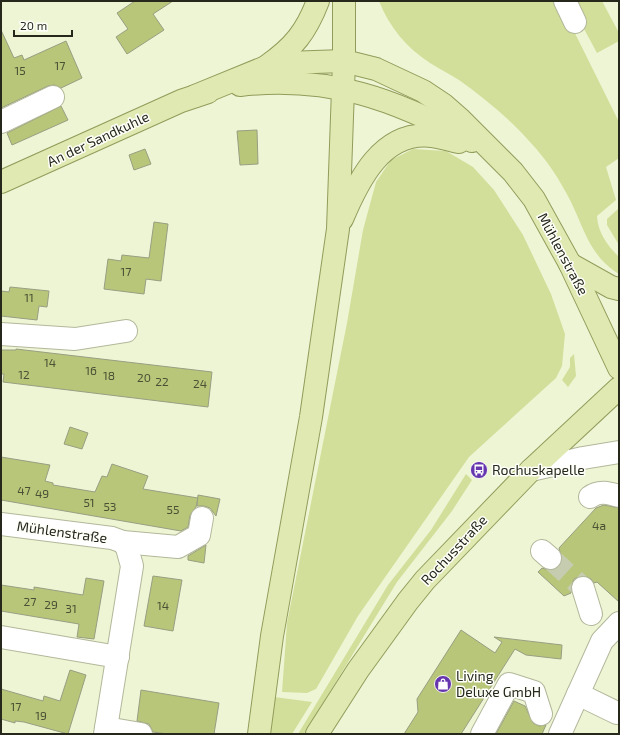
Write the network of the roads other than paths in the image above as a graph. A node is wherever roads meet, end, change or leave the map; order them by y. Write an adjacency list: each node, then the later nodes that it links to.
1 (318, 1): 6 (main road)
2 (344, 1): 5 (main road)
3 (565, 1): 4 (street)
4 (575, 22)
5 (344, 61): 6 (main road, An der Sandkuhle); 7 (main road); 11 (main road, Mühlenstraße)
6 (266, 66): 8 (main road, An der Sandkuhle)
7 (343, 88): 8 (main road, An der Sandkuhle); 11 (main road, Mühlenstraße); 13 (main road)
8 (195, 96): 12 (main road, An der Sandkuhle)
9 (53, 97): 10 (street)
10 (1, 122)
11 (491, 151): 13 (main road); 14 (main road, Mühlenstraße)
12 (1, 182)
13 (338, 229): 36 (main road)
14 (570, 264): 15 (main road); 18 (main road, Mühlenstraße)
15 (619, 289)
16 (126, 331): 17 (street)
17 (1, 334)
18 (619, 368)
19 (619, 388): 21 (main road, Rochusstraße)
20 (619, 452): 21 (street)
21 (531, 470): 37 (main road, Rochusstraße)
22 (619, 496): 23 (street)
23 (590, 497)
24 (202, 518): 26 (street, Mühlenstraße)
25 (1, 524): 26 (street, Mühlenstraße)
26 (123, 542): 30 (street)
27 (583, 588): 28 (street)
28 (608, 620): 31 (street)
29 (1, 637): 30 (street)
30 (118, 657): 34 (street)
31 (578, 694): 32 (street); 39 (street)
32 (617, 713)
33 (541, 714): 38 (street)
34 (106, 731): 35 (street)
35 (141, 734)
36 (259, 734)
37 (317, 734)
38 (482, 734)
39 (560, 734)

